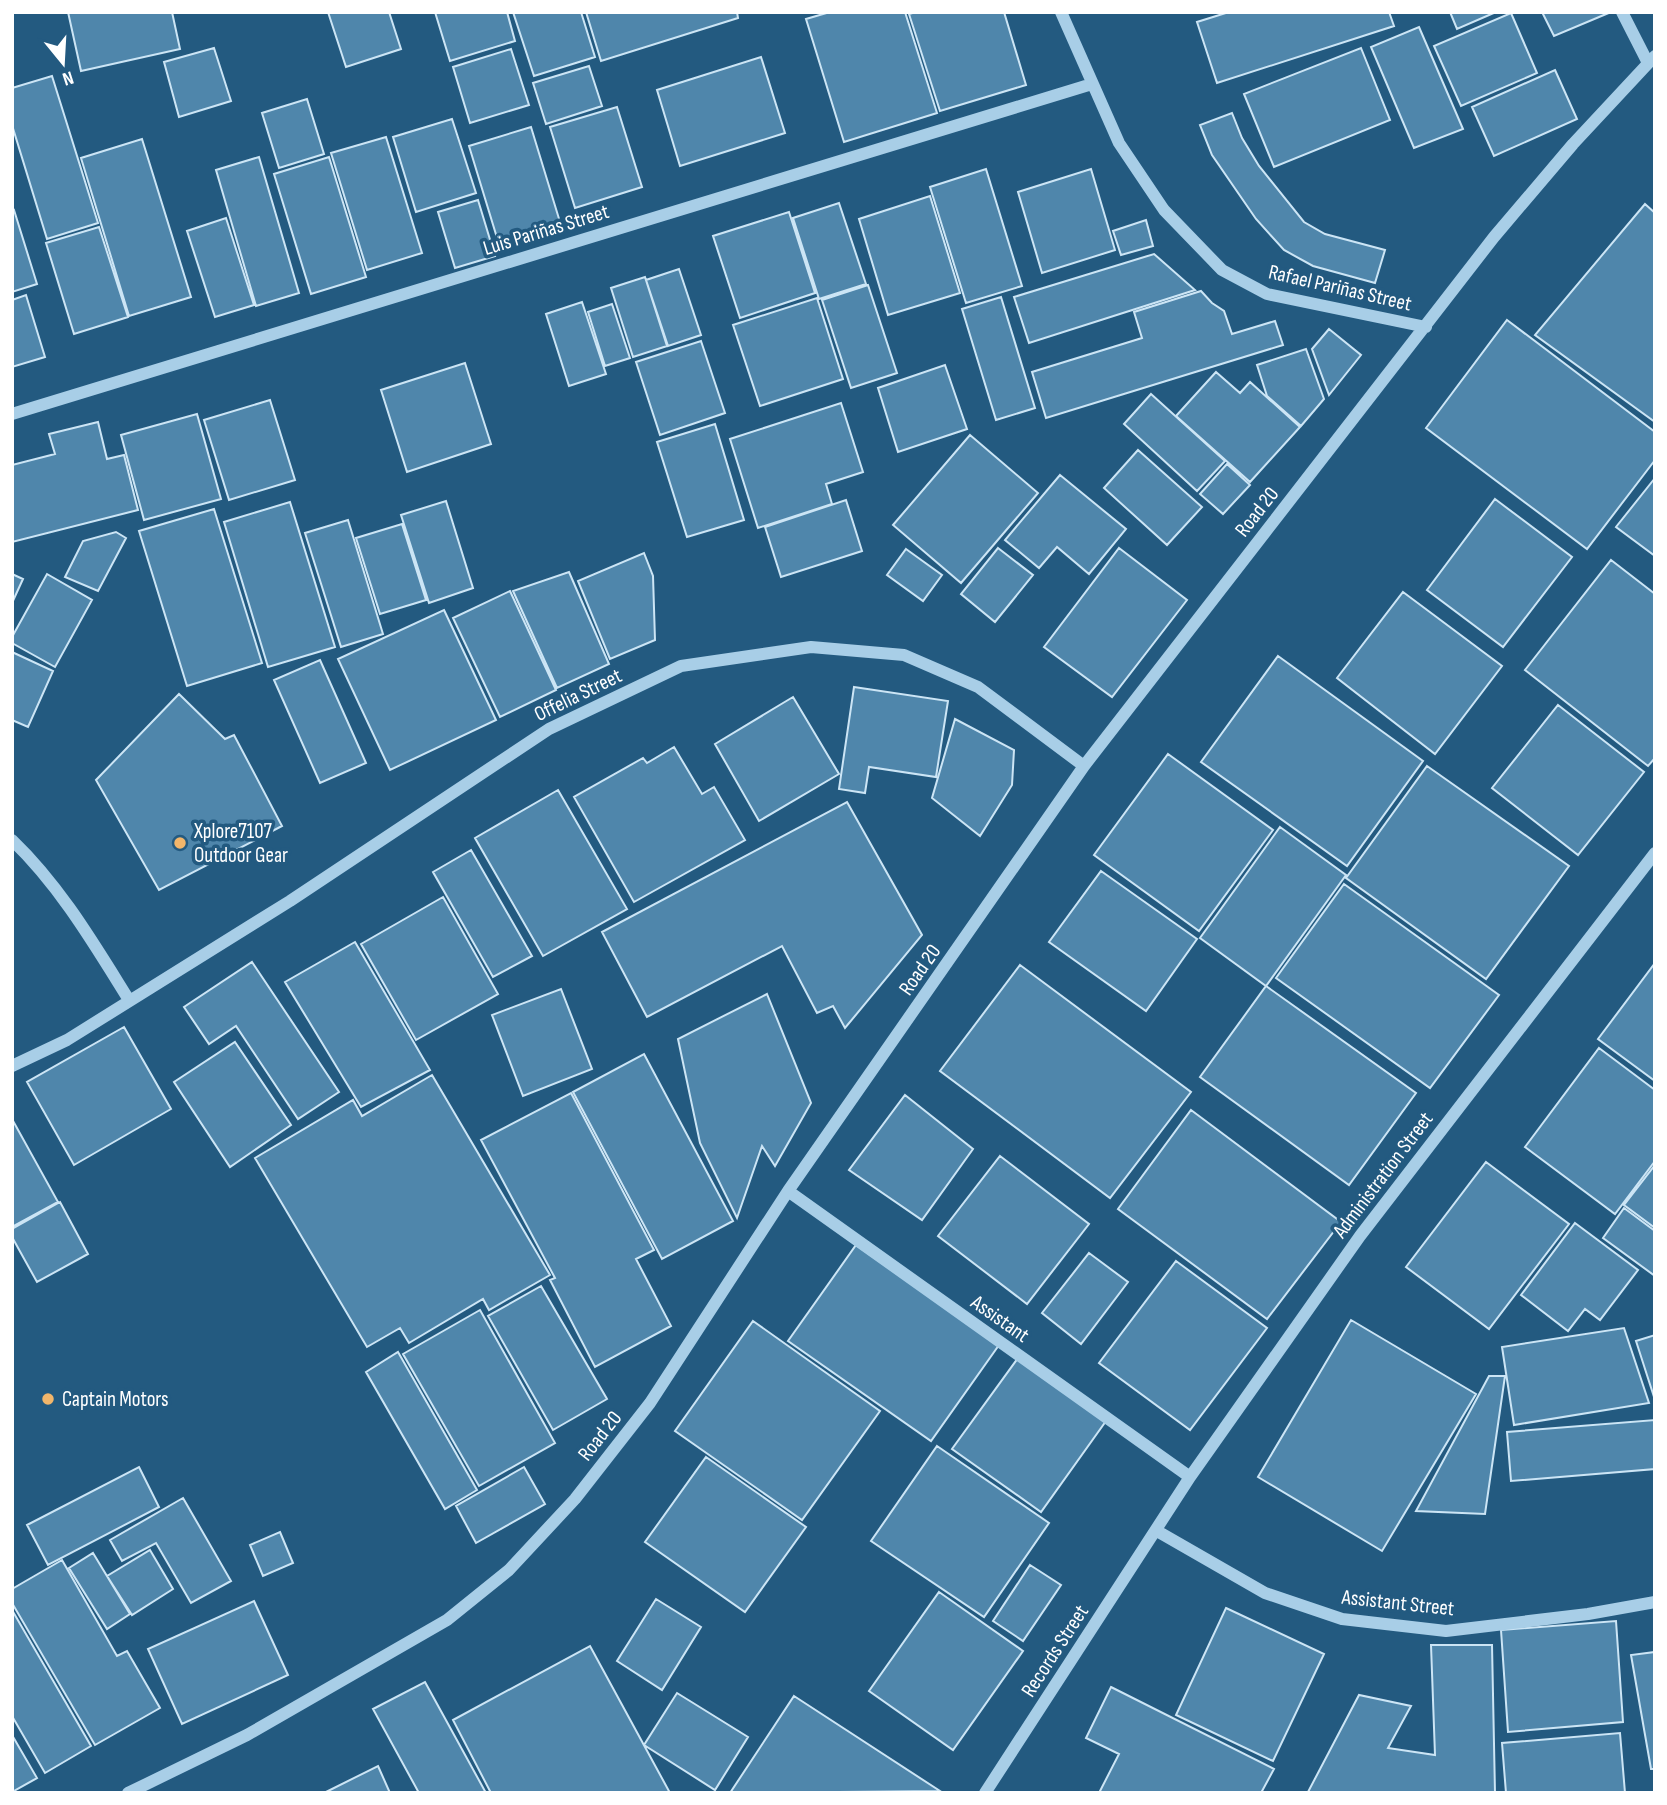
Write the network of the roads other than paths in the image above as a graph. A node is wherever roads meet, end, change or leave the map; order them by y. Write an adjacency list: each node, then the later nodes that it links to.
1 (1061, 12): 4 (street, Rafael Pariñas Street)
2 (1622, 12): 3 (street)
3 (1651, 59): 5 (street, Road 20)
4 (1092, 84): 5 (street, Rafael Pariñas Street); 6 (street, Luis Pariñas Street)
5 (1426, 327): 7 (street, Road 20)
6 (12, 414)
7 (1084, 766): 10 (street, Offelia Street); 12 (street, Road 20)
8 (12, 840): 10 (street)
9 (1655, 853): 13 (street, Administration Street)
10 (129, 1000): 11 (street, Offelia Street)
11 (12, 1066)
12 (788, 1191): 13 (street, Assistant); 16 (street, Road 20)
13 (1190, 1477): 14 (street, Administration Street)
14 (1157, 1531): 15 (street, Assistant Street); 17 (street, Records Street)
15 (1655, 1602)
16 (128, 1793)
17 (985, 1793)

